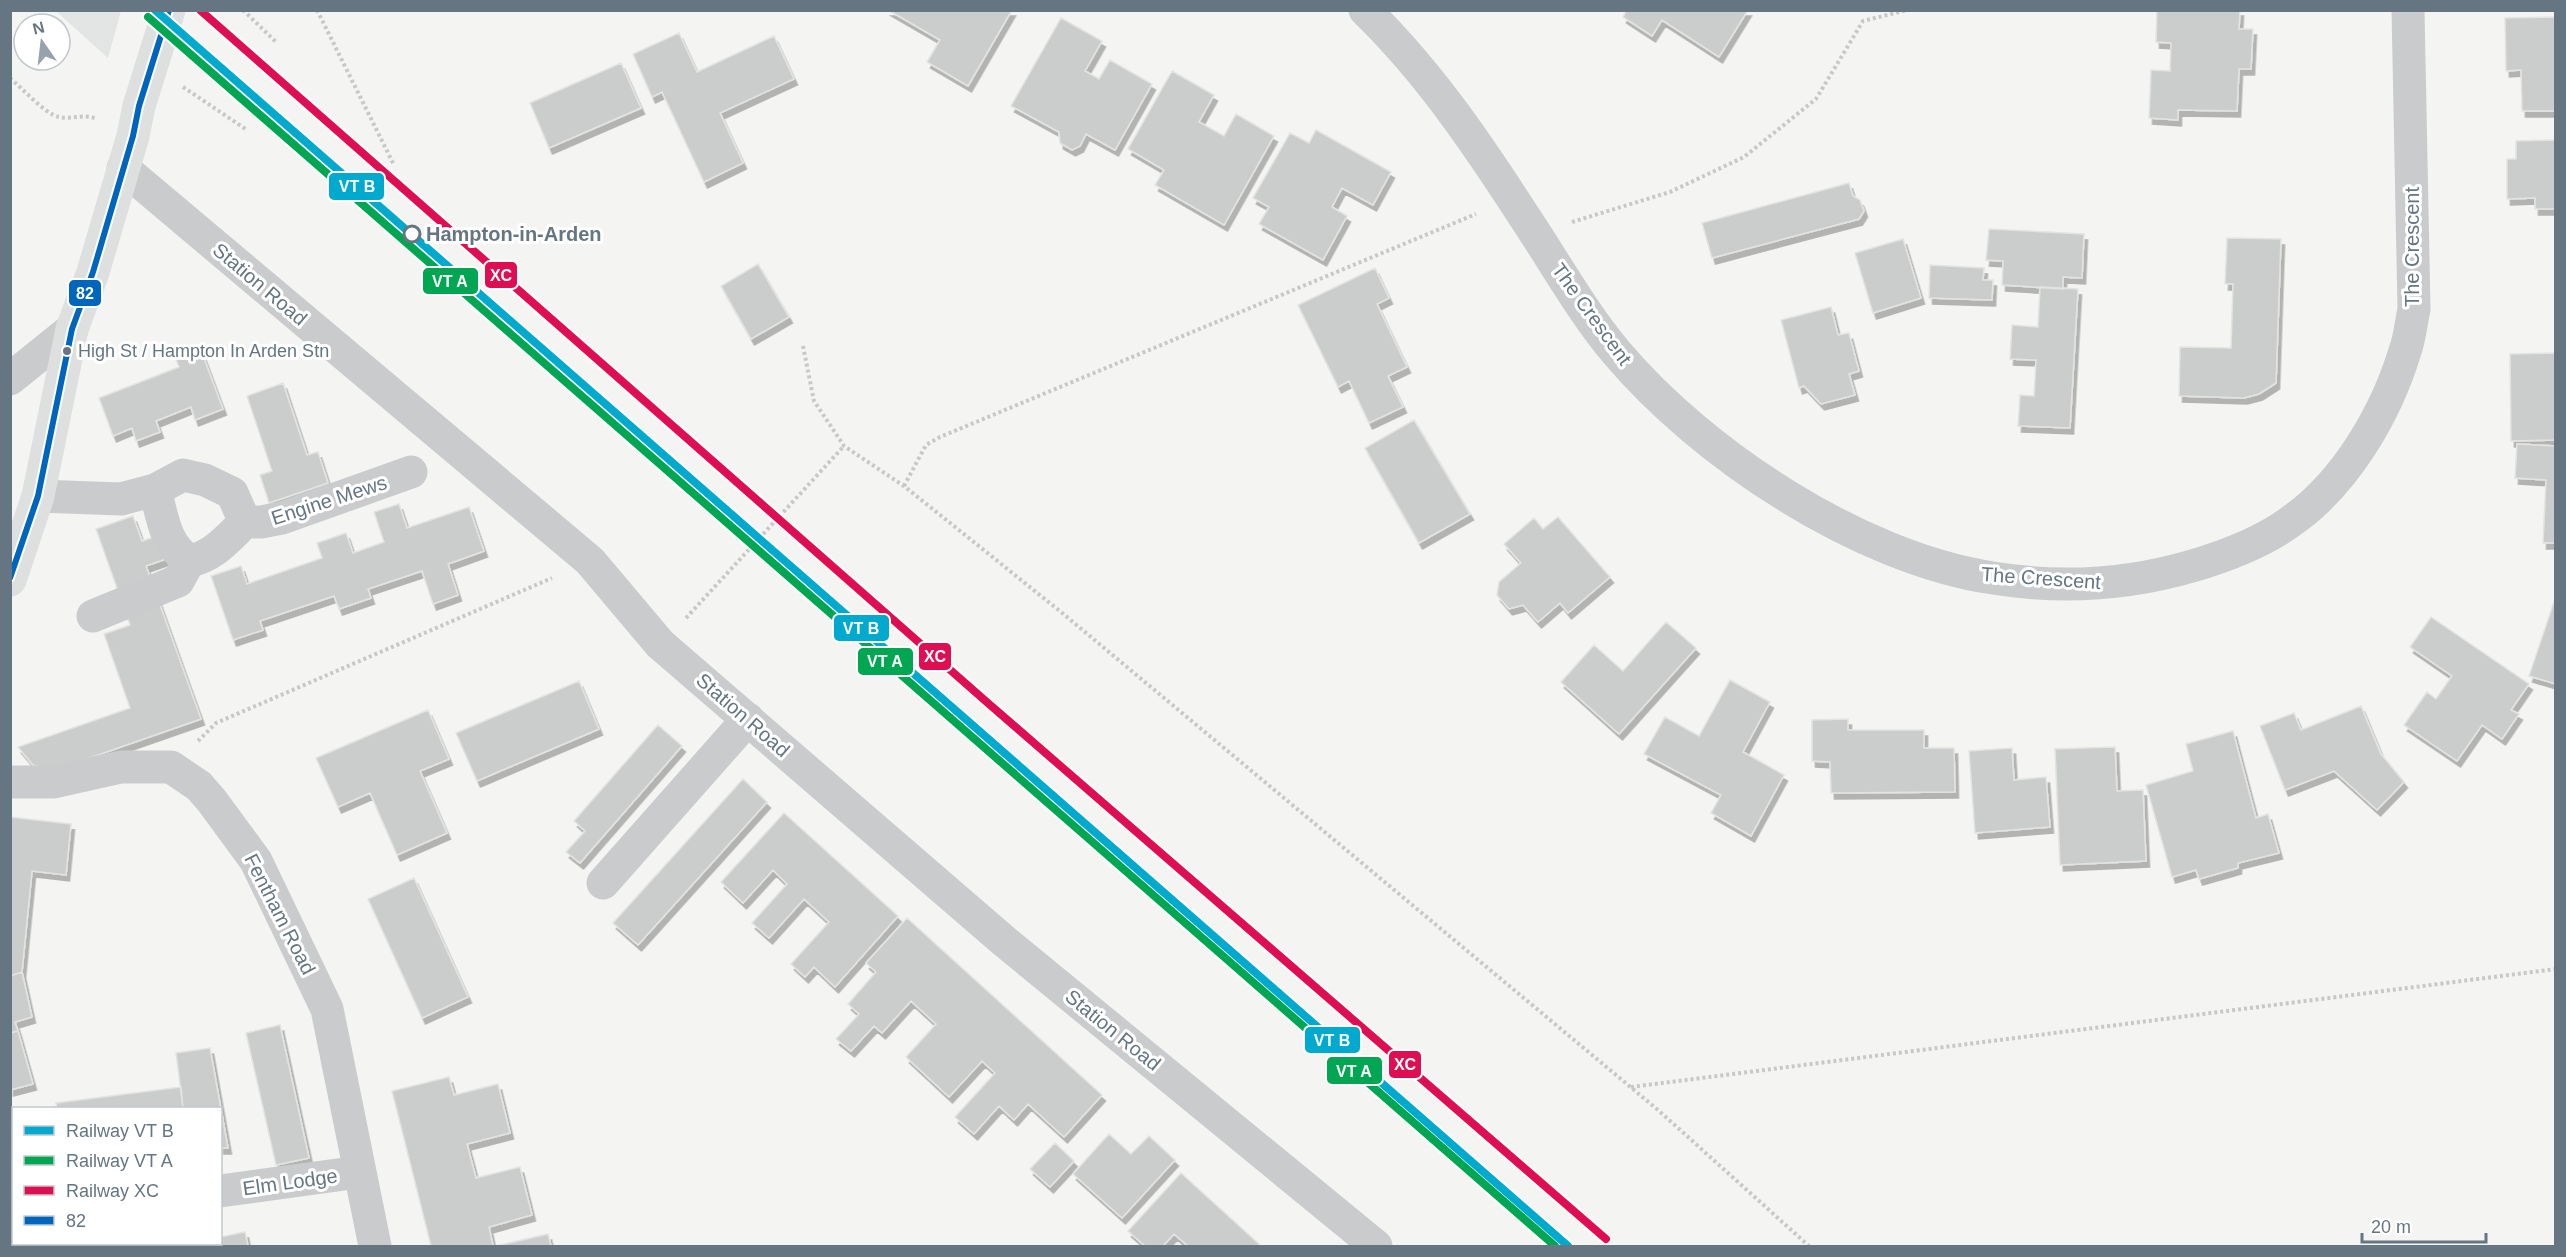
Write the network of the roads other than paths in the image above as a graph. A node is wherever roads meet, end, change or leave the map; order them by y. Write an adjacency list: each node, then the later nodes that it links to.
1 (169, 10): 4 (main road)
2 (1365, 10): 3 (street, The Crescent)
3 (2408, 10)
4 (123, 168): 5 (main road); 14 (street, Station Road)
5 (72, 328): 6 (street); 9 (main road)
6 (10, 379)
7 (411, 472): 10 (street, Engine Mews)
8 (155, 490): 9 (street, Engine Mews); 10 (street, Engine Mews); 11 (street)
9 (38, 496): 12 (main road)
10 (245, 522): 11 (street, Engine Mews)
11 (189, 561): 13 (street, Engine Mews)
12 (10, 580)
13 (93, 616)
14 (748, 719): 16 (street); 20 (street, Station Road)
15 (10, 782): 17 (street, Fentham Road)
16 (603, 883)
17 (360, 1172): 18 (street, Elm Lodge); 19 (street, Fentham Road)
18 (222, 1191)
19 (375, 1246)
20 (1376, 1246)

